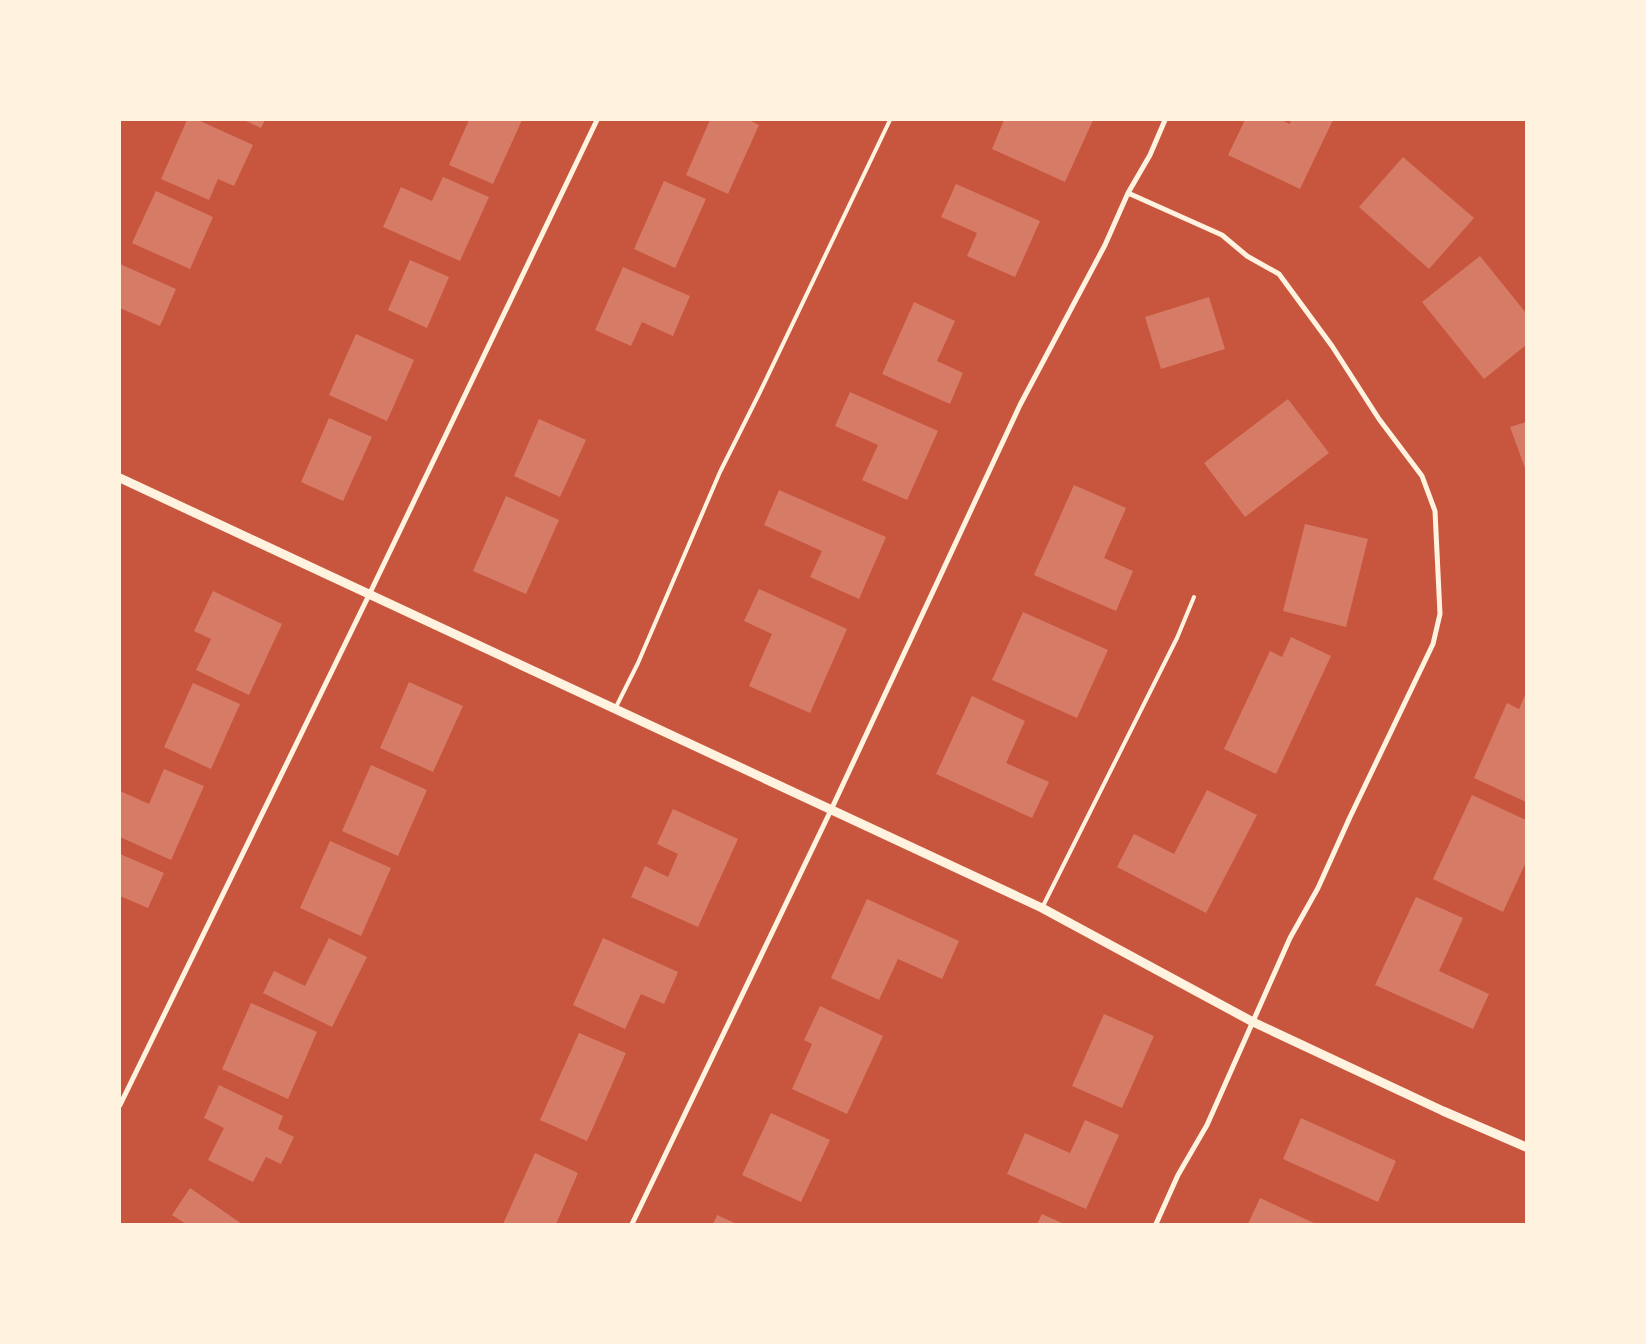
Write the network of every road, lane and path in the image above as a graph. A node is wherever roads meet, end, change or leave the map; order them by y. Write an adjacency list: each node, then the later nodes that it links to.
1 (597, 120): 6 (street)
2 (890, 120): 8 (lane)
3 (1165, 120): 4 (street)
4 (1128, 193): 9 (street); 11 (street)
5 (120, 478): 6 (street)
6 (370, 594): 8 (street); 12 (street)
7 (1194, 597): 10 (lane)
8 (614, 709): 9 (street)
9 (831, 810): 10 (street); 14 (street)
10 (1042, 908): 11 (street)
11 (1253, 1022): 13 (street); 15 (street)
12 (120, 1105)
13 (1526, 1146)
14 (632, 1224)
15 (1156, 1224)

